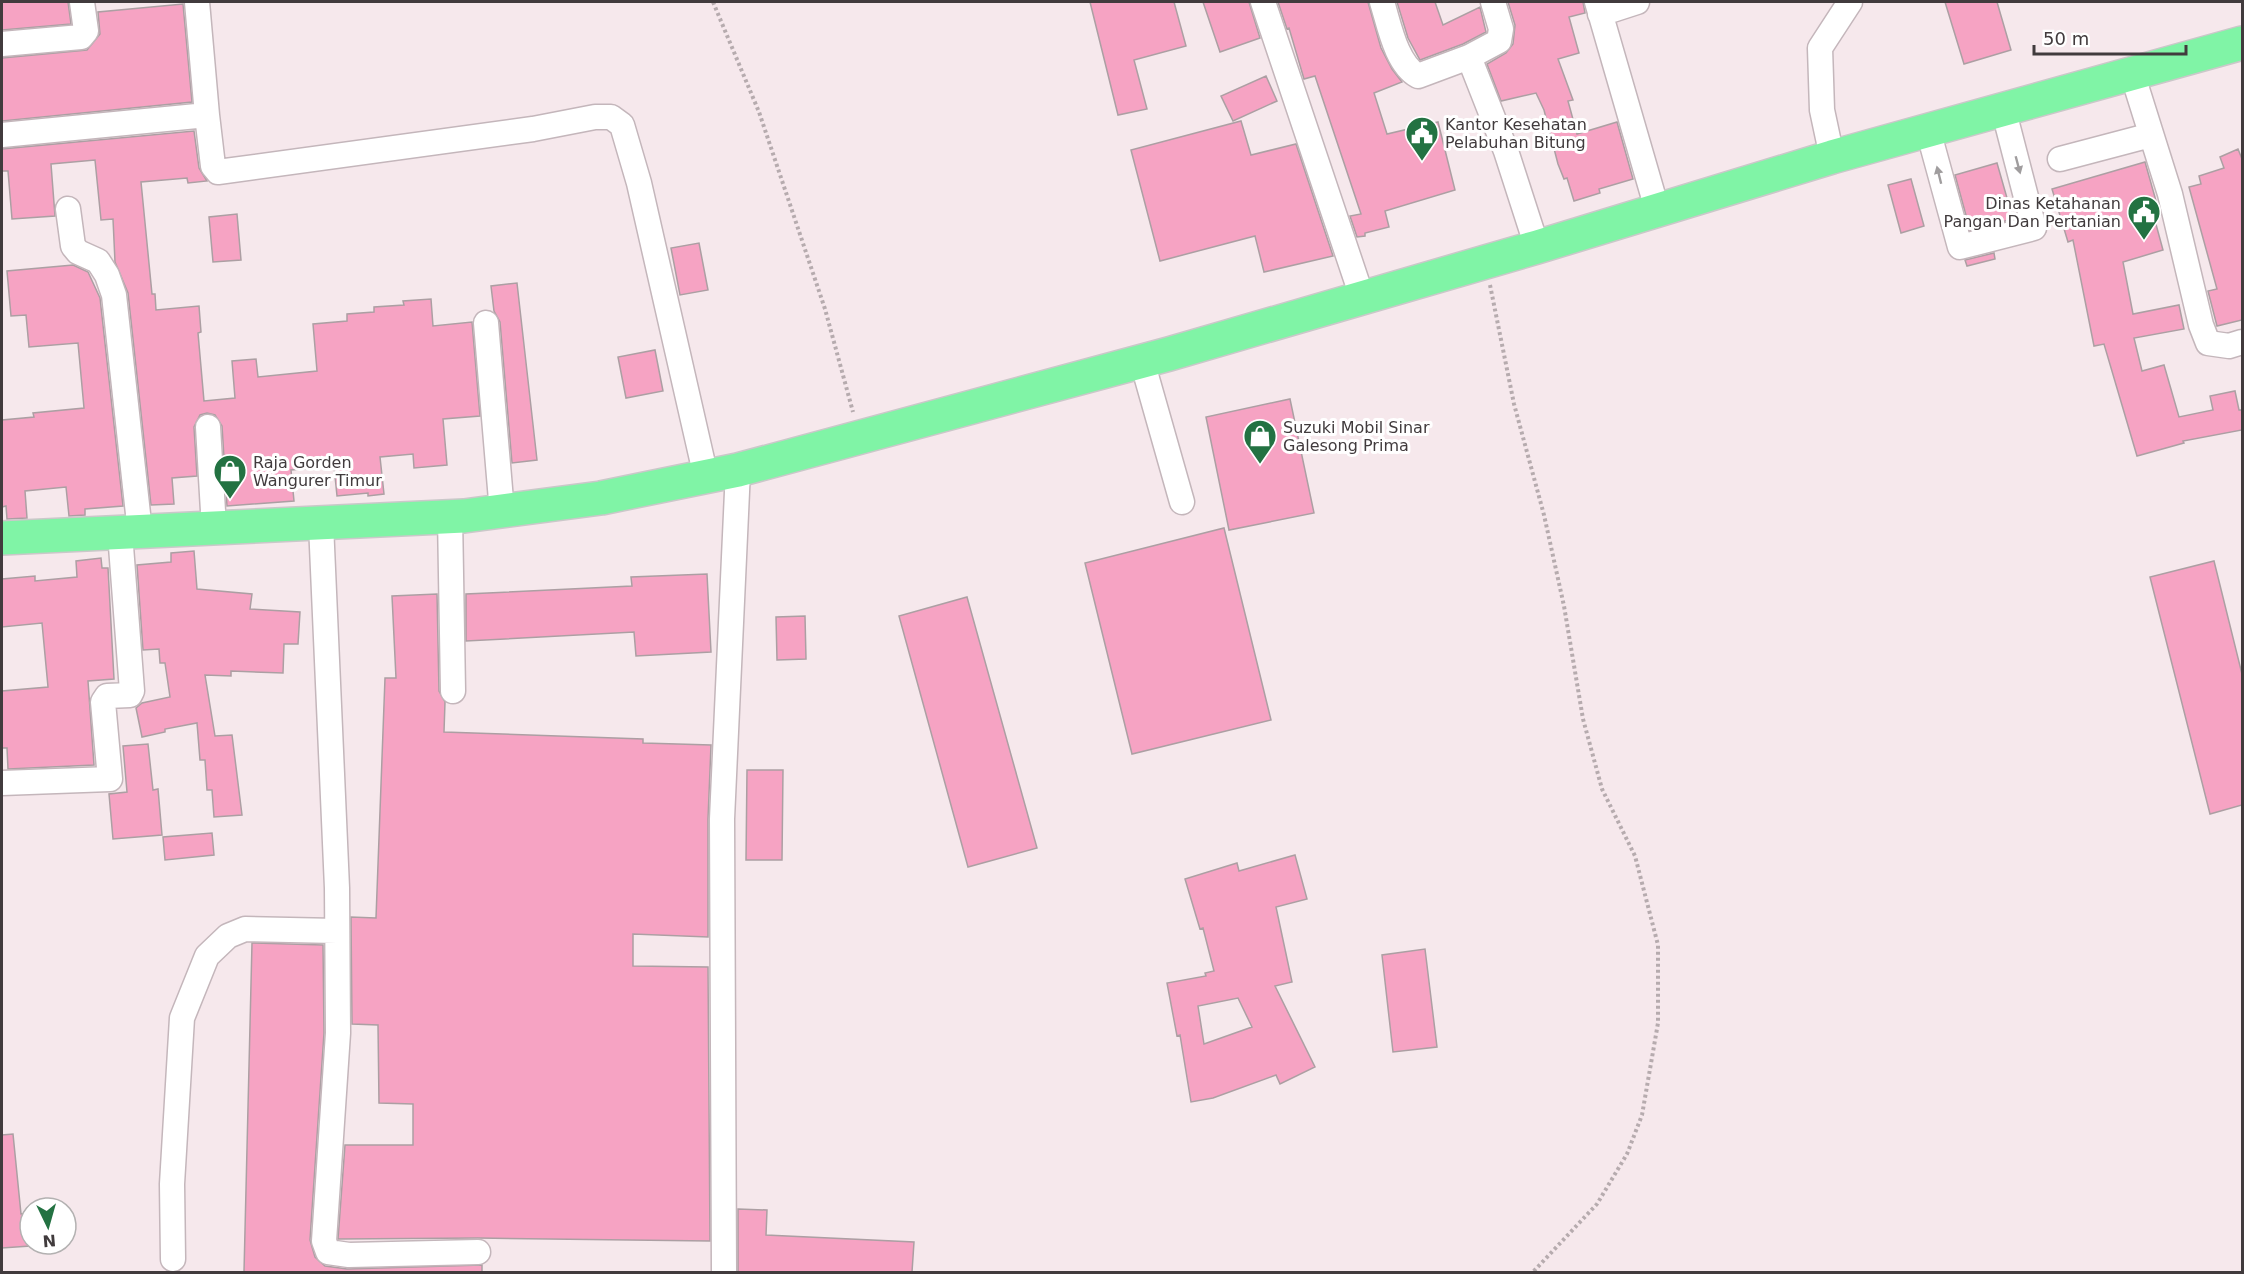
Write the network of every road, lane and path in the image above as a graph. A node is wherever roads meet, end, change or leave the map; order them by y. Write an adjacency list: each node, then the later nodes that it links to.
1 (82, 2): 11 (street)
2 (197, 2): 15 (street)
3 (713, 2): 30 (path)
4 (1263, 2): 25 (street)
5 (1382, 2): 12 (street)
6 (1492, 2): 12 (street)
7 (1637, 2): 9 (street)
8 (1850, 2): 19 (street)
9 (1599, 8): 22 (street)
10 (2242, 43): 13 (highway)
11 (2, 44)
12 (1469, 57): 23 (street)
13 (2132, 73): 14 (highway); 18 (street)
14 (2003, 108): 16 (highway); 16 (street, one-way to 16)
15 (207, 115): 17 (street); 32 (street)
16 (1928, 130): 19 (highway)
17 (2, 135)
18 (2151, 135): 20 (street); 27 (street)
19 (1832, 157): 22 (highway)
20 (2060, 159)
21 (68, 209): 38 (street)
22 (1657, 209): 23 (highway)
23 (1538, 247): 24 (highway)
24 (1485, 261): 25 (highway); 46 (path)
25 (1362, 297): 28 (highway)
26 (486, 323): 34 (street)
27 (2242, 342)
28 (1142, 361): 30 (highway); 33 (street)
29 (208, 427): 37 (street)
30 (860, 439): 31 (highway)
31 (738, 470): 32 (highway); 45 (street)
32 (706, 477): 34 (highway)
33 (1182, 502)
34 (502, 512): 35 (highway)
35 (450, 516): 36 (highway); 40 (street)
36 (321, 524): 37 (highway); 42 (street)
37 (214, 528): 38 (highway)
38 (130, 533): 39 (highway); 41 (street)
39 (2, 538)
40 (453, 691)
41 (2, 783)
42 (337, 931): 43 (street); 44 (street)
43 (478, 1252)
44 (173, 1259)
45 (724, 1272)
46 (1533, 1272)

